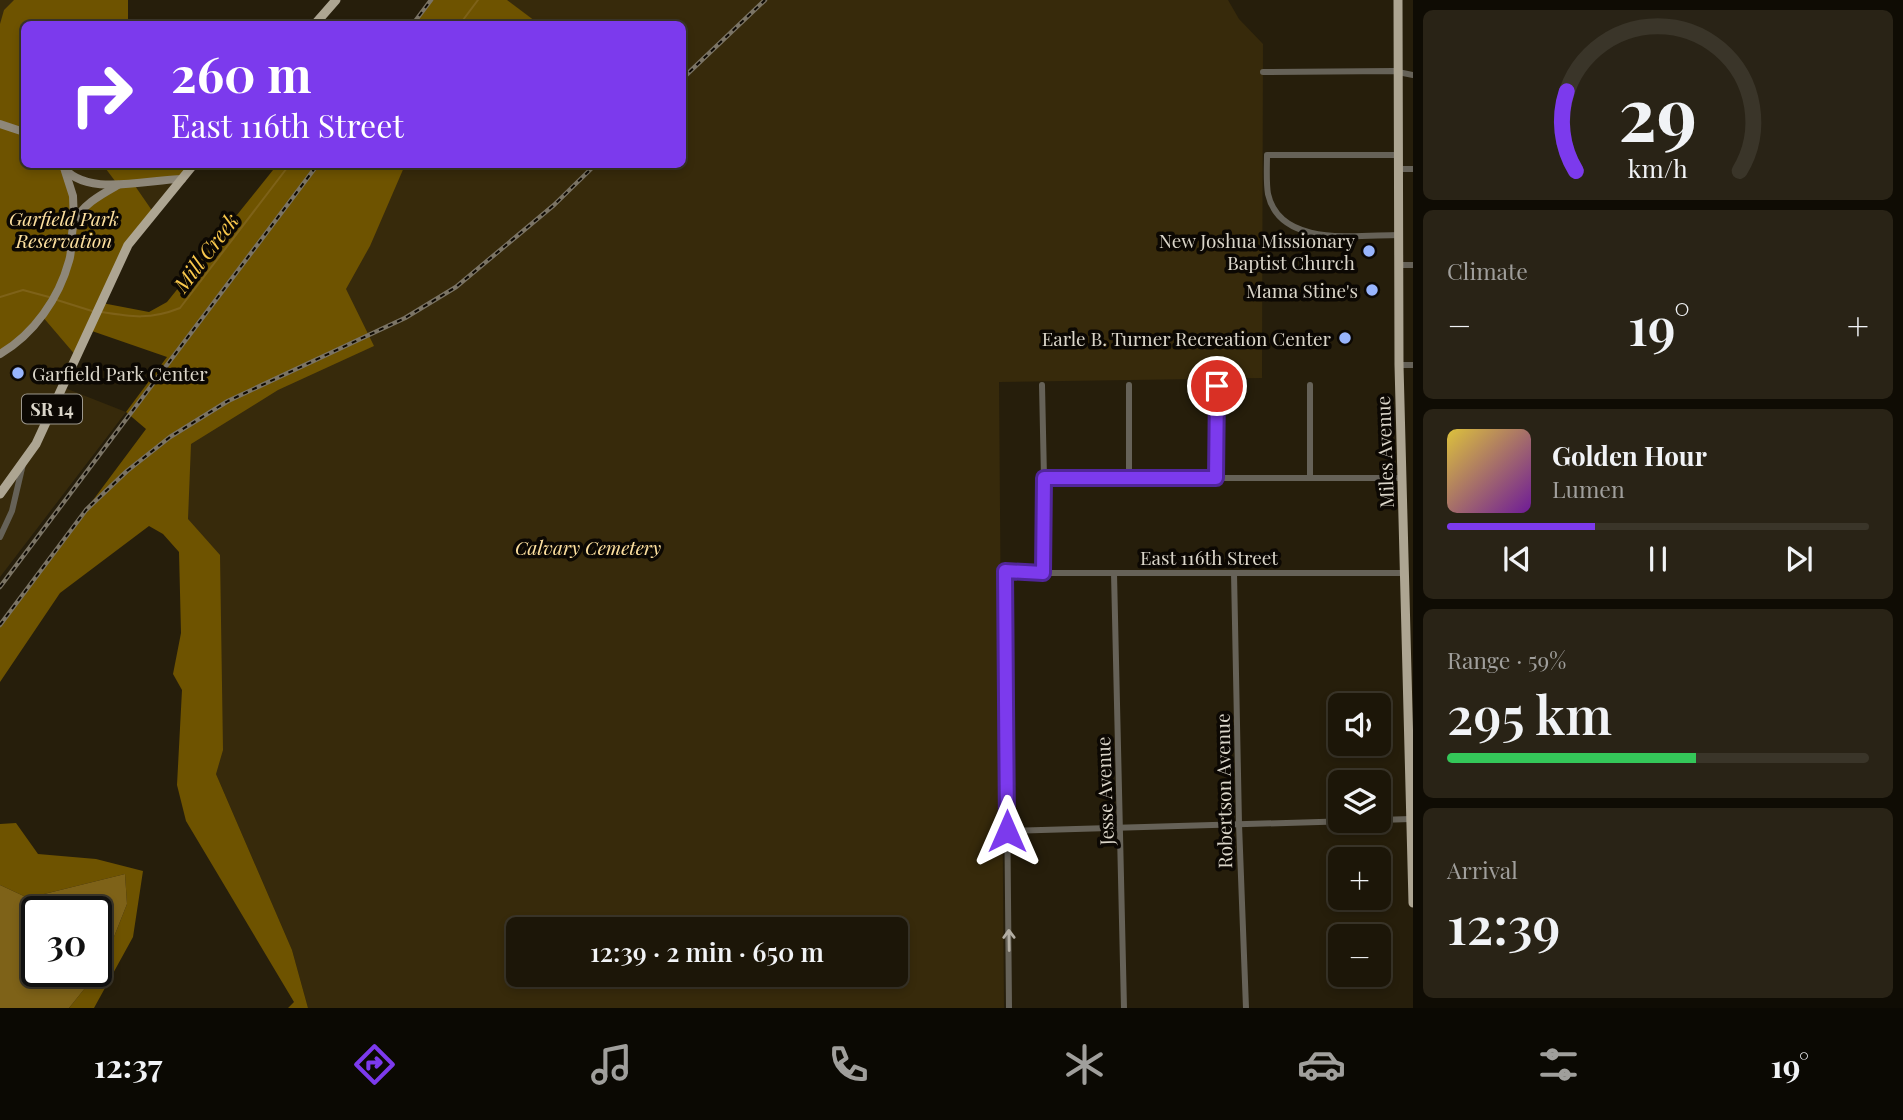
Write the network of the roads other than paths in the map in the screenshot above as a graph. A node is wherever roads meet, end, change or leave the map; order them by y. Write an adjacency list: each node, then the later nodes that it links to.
1 (336, 0): 3 (main road)
2 (1398, 0): 5 (main road, Miles Avenue)
3 (318, 21)
4 (1263, 72): 5 (street)
5 (1398, 73): 6 (street); 9 (main road, Miles Avenue)
6 (1413, 75)
7 (0, 124): 8 (street)
8 (21, 131)
9 (1398, 155): 13 (main road, Miles Avenue); 18 (street)
10 (63, 168): 17 (street)
11 (64, 168): 16 (street)
12 (191, 168): 15 (main road, SR 14)
13 (1398, 169): 14 (street); 18 (main road, Miles Avenue)
14 (1413, 169)
15 (181, 179): 16 (street); 28 (main road, SR 14)
16 (118, 185): 17 (street)
17 (74, 223): 21 (street)
18 (1399, 235): 19 (main road, Miles Avenue)
19 (1399, 265): 20 (street); 22 (main road, Miles Avenue)
20 (1413, 265)
21 (0, 354)
22 (1399, 365): 23 (street); 30 (main road, Miles Avenue)
23 (1413, 365)
24 (1042, 385): 31 (street)
25 (1129, 385): 32 (street)
26 (1310, 385): 34 (street)
27 (1217, 386): 33 (street)
28 (23, 463): 35 (main road, SR 14); 36 (street)
29 (1413, 468): 30 (street)
30 (1401, 473): 34 (street); 40 (main road, Miles Avenue)
31 (1044, 478): 32 (street); 37 (street)
32 (1129, 478): 33 (street)
33 (1216, 478): 34 (street)
34 (1310, 478)
35 (0, 494)
36 (0, 537)
37 (1043, 573): 38 (street, East 116th Street); 47 (street, East 116th Street)
38 (1114, 573): 39 (street, East 116th Street); 46 (street, Jesse Avenue)
39 (1234, 573): 40 (street, East 116th Street); 45 (street, Robertson Avenue)
40 (1409, 573): 41 (main road, Miles Avenue)
41 (1412, 792): 42 (main road, Miles Avenue)
42 (1411, 819): 43 (street); 48 (main road, Miles Avenue)
43 (1391, 820)
44 (1328, 822): 45 (street)
45 (1239, 824): 46 (street); 51 (street, Robertson Avenue)
46 (1121, 827): 47 (street); 50 (street, Jesse Avenue)
47 (1007, 831): 49 (street, one-way to 47)
48 (1413, 903)
49 (1009, 1008)
50 (1124, 1008)
51 (1246, 1008)

